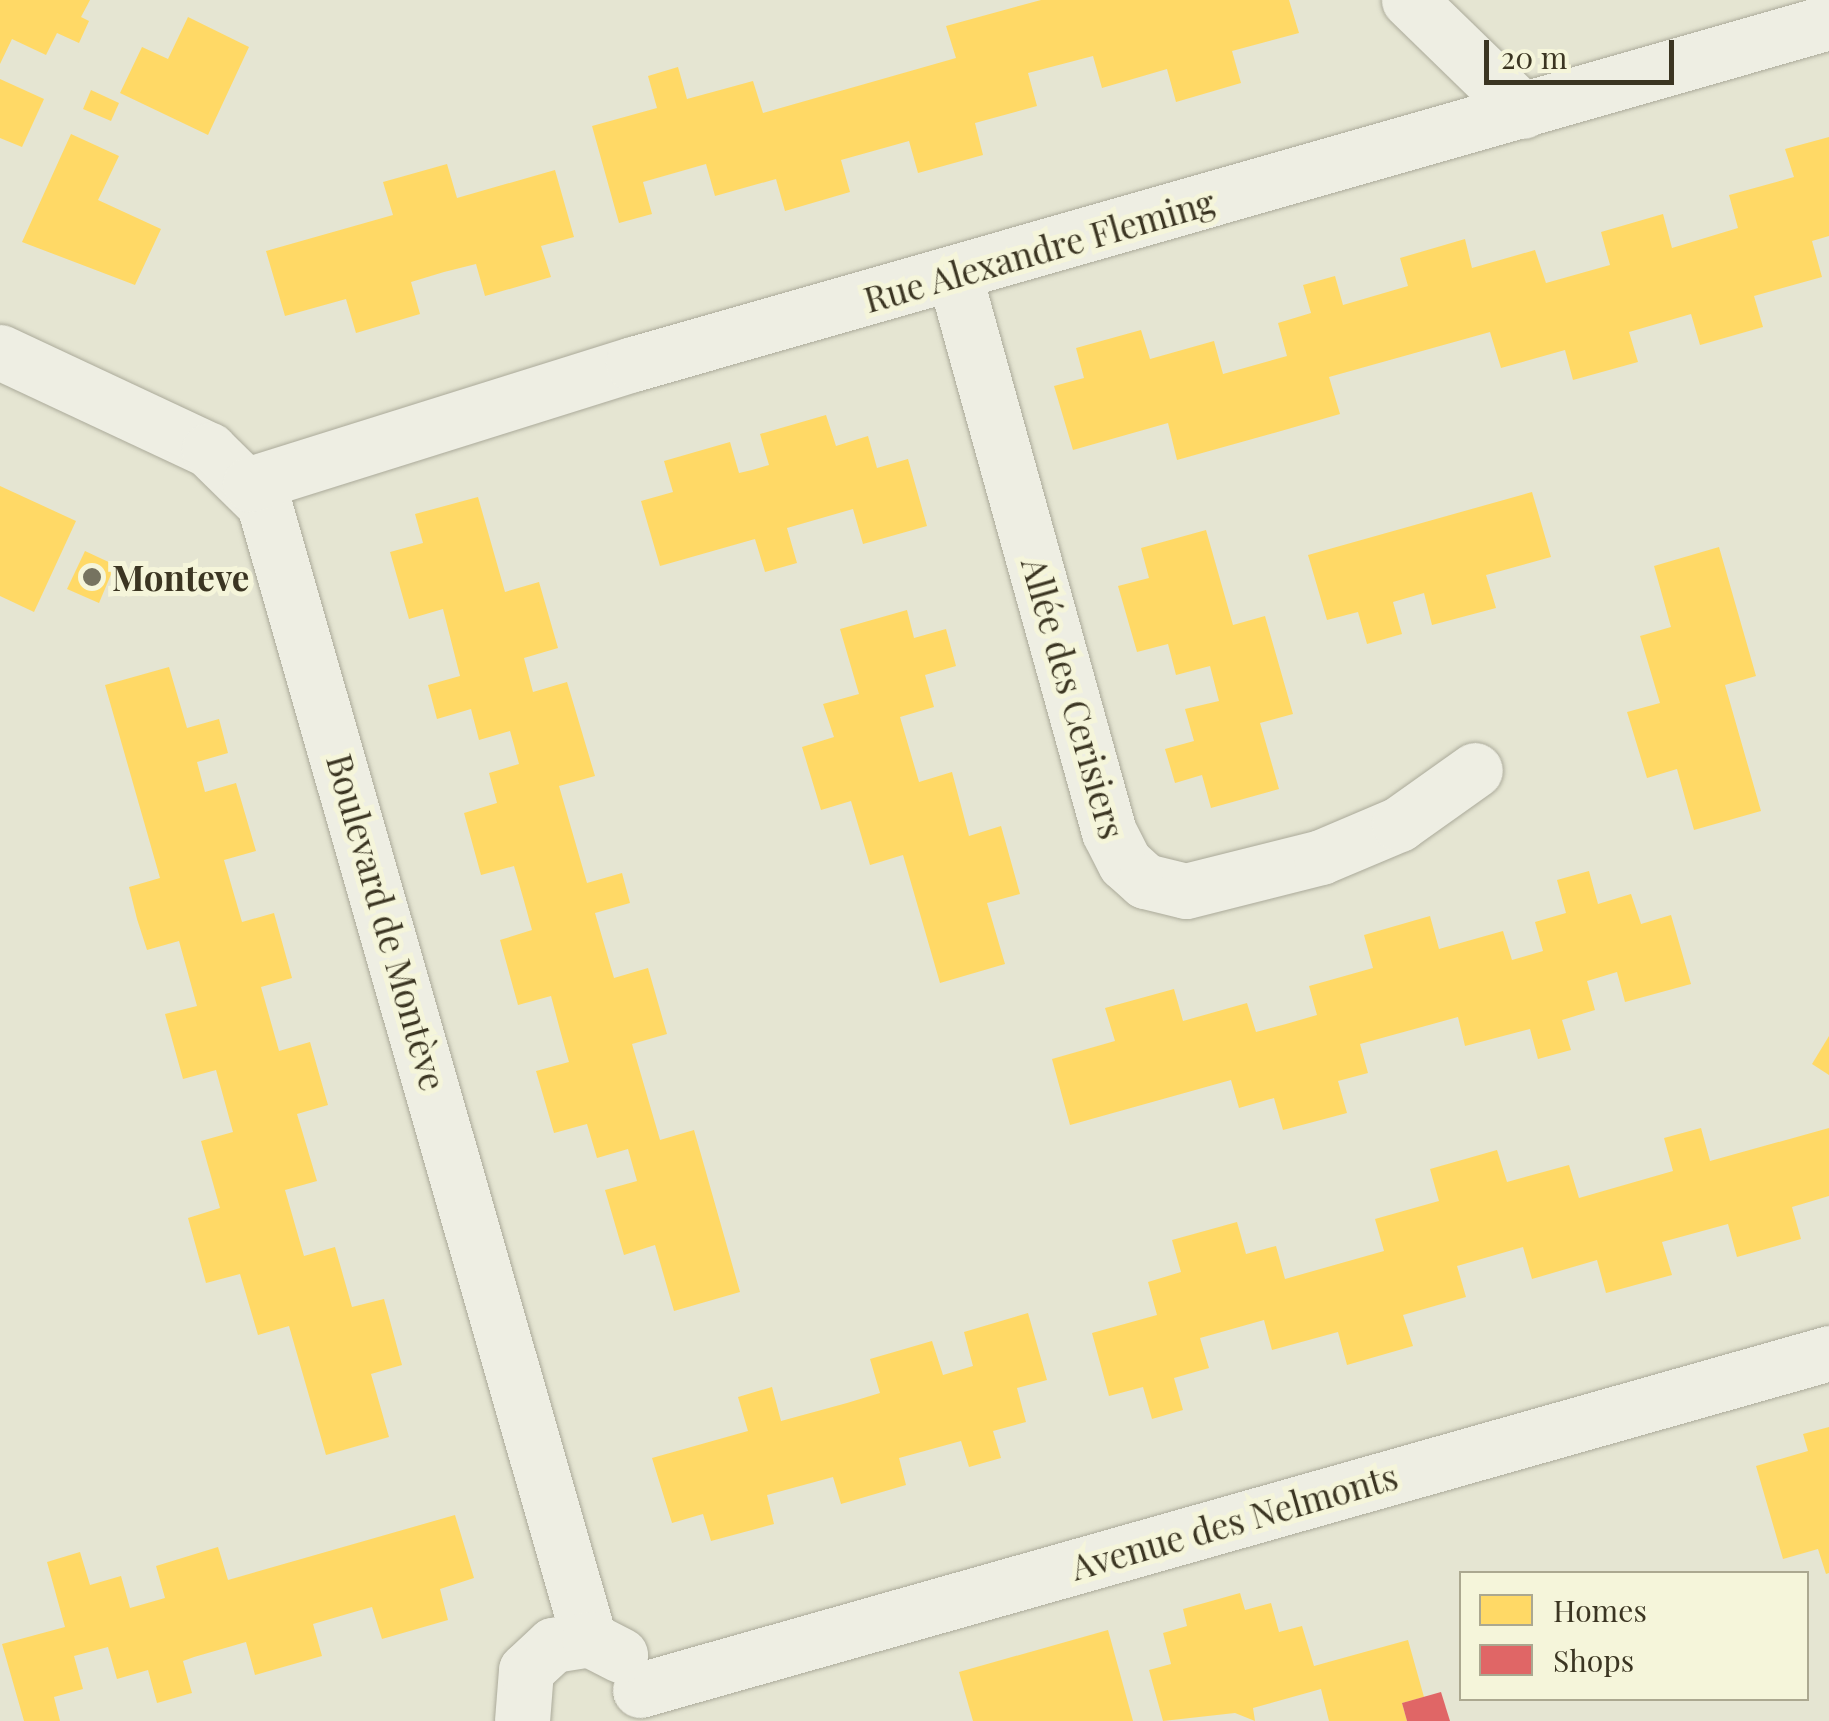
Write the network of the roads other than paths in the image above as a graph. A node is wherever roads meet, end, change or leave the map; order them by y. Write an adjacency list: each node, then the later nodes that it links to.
1 (1409, 0): 3 (street)
2 (1802, 18): 3 (street, Rue Alexandre Fleming)
3 (1523, 111): 4 (street, Rue Alexandre Fleming)
4 (954, 274): 6 (street, Rue Alexandre Fleming); 7 (street, Allée des Cerisiers)
5 (0, 352): 6 (street, Boulevard de Montève)
6 (250, 484): 9 (street, Boulevard de Montève)
7 (1476, 770)
8 (1829, 1353): 10 (street, Avenue des Nelmonts)
9 (589, 1639): 10 (street, Avenue des Nelmonts); 11 (street)
10 (638, 1705)
11 (522, 1721)

